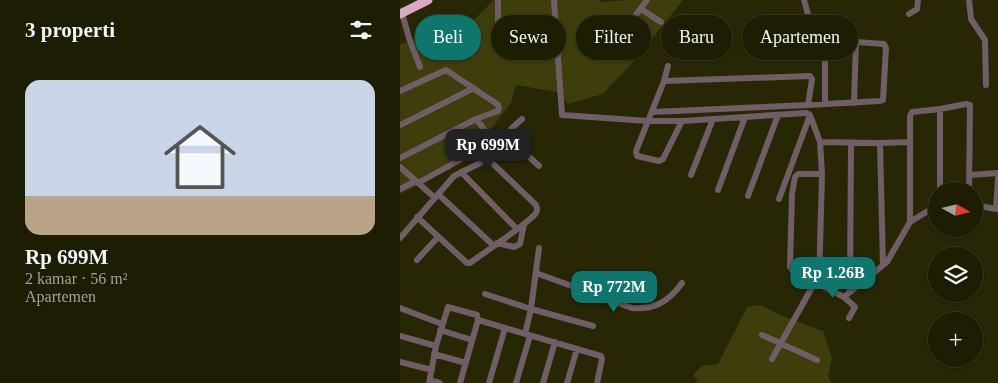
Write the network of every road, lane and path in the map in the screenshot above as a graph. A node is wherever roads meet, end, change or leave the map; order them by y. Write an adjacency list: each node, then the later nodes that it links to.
1 (428, 0): 9 (highway)
2 (498, 0): 11 (street)
3 (554, 0): 30 (street)
4 (647, 0): 8 (street)
5 (804, 0): 13 (street)
6 (918, 0): 10 (street)
7 (969, 0): 21 (street)
8 (641, 9): 12 (street); 14 (street)
9 (401, 13): 19 (street)
10 (909, 14)
11 (498, 15)
12 (637, 15)
13 (808, 15)
14 (661, 21)
15 (858, 41): 24 (street)
16 (826, 60): 25 (street)
17 (855, 60): 24 (street)
18 (668, 66): 20 (street)
19 (420, 67)
20 (664, 81): 26 (street); 30 (street)
21 (986, 85)
22 (474, 88): 23 (street); 32 (street); 36 (street)
23 (400, 91)
24 (854, 103): 25 (street)
25 (825, 104): 26 (street)
26 (808, 105): 30 (street)
27 (940, 109): 39 (street); 50 (street); 53 (street)
28 (778, 115): 29 (street); 31 (street); 58 (street)
29 (810, 115): 38 (street); 59 (street)
30 (650, 116): 35 (street); 35 (street)
31 (745, 117): 34 (street); 56 (street)
32 (476, 119): 42 (street); 52 (street)
33 (522, 119): 37 (street)
34 (713, 119): 35 (street); 49 (street)
35 (682, 121)
36 (400, 125)
37 (506, 135): 43 (street); 44 (street)
38 (820, 142): 40 (street); 48 (street)
39 (910, 142): 41 (street); 63 (street)
40 (850, 143): 41 (street); 75 (street)
41 (880, 143): 71 (street)
42 (400, 158)
43 (488, 159): 46 (street); 64 (street)
44 (539, 166)
45 (400, 167): 52 (street)
46 (461, 172): 57 (street); 65 (street)
47 (998, 173): 50 (street)
48 (822, 174): 74 (street); 74 (street)
49 (692, 175)
50 (970, 175): 54 (street)
51 (998, 178): 60 (street)
52 (417, 182): 55 (street); 57 (street)
53 (940, 182)
54 (970, 182)
55 (400, 189)
56 (718, 190)
57 (433, 194): 62 (street); 68 (street)
58 (748, 196)
59 (779, 199)
60 (983, 207)
61 (928, 211): 63 (street)
62 (417, 217): 66 (street); 67 (street)
63 (910, 222): 71 (street)
64 (524, 224): 65 (street); 68 (street)
65 (517, 229): 68 (street)
66 (438, 237): 68 (street); 70 (street)
67 (400, 238)
68 (495, 244)
69 (539, 248): 72 (street)
70 (417, 260)
71 (883, 265): 75 (street)
72 (536, 273): 73 (street); 79 (street)
73 (682, 283)
74 (817, 283): 77 (street); 90 (street)
75 (850, 292): 77 (street)
76 (485, 294): 79 (street)
77 (844, 297): 80 (street)
78 (400, 308): 83 (street)
79 (531, 309): 82 (street); 85 (street)
80 (849, 318)
81 (478, 320): 83 (street); 84 (street); 88 (street)
82 (592, 326)
83 (441, 327): 88 (street); 91 (street)
84 (505, 328): 85 (street); 102 (street)
85 (528, 335): 89 (street); 103 (street)
86 (762, 335): 90 (street)
87 (400, 336): 91 (street)
88 (472, 340): 97 (street)
89 (555, 342): 92 (street); 104 (street)
90 (781, 343): 94 (street); 95 (street)
91 (436, 346): 93 (street)
92 (577, 349): 105 (street); 106 (street)
93 (434, 354): 97 (street); 98 (street)
94 (772, 360)
95 (818, 360)
96 (400, 362): 98 (street)
97 (466, 363): 101 (street)
98 (432, 370): 99 (street)
99 (430, 382): 100 (street)
100 (440, 383)
101 (460, 383)
102 (489, 383)
103 (516, 383)
104 (543, 383)
105 (567, 383)
106 (597, 383)

